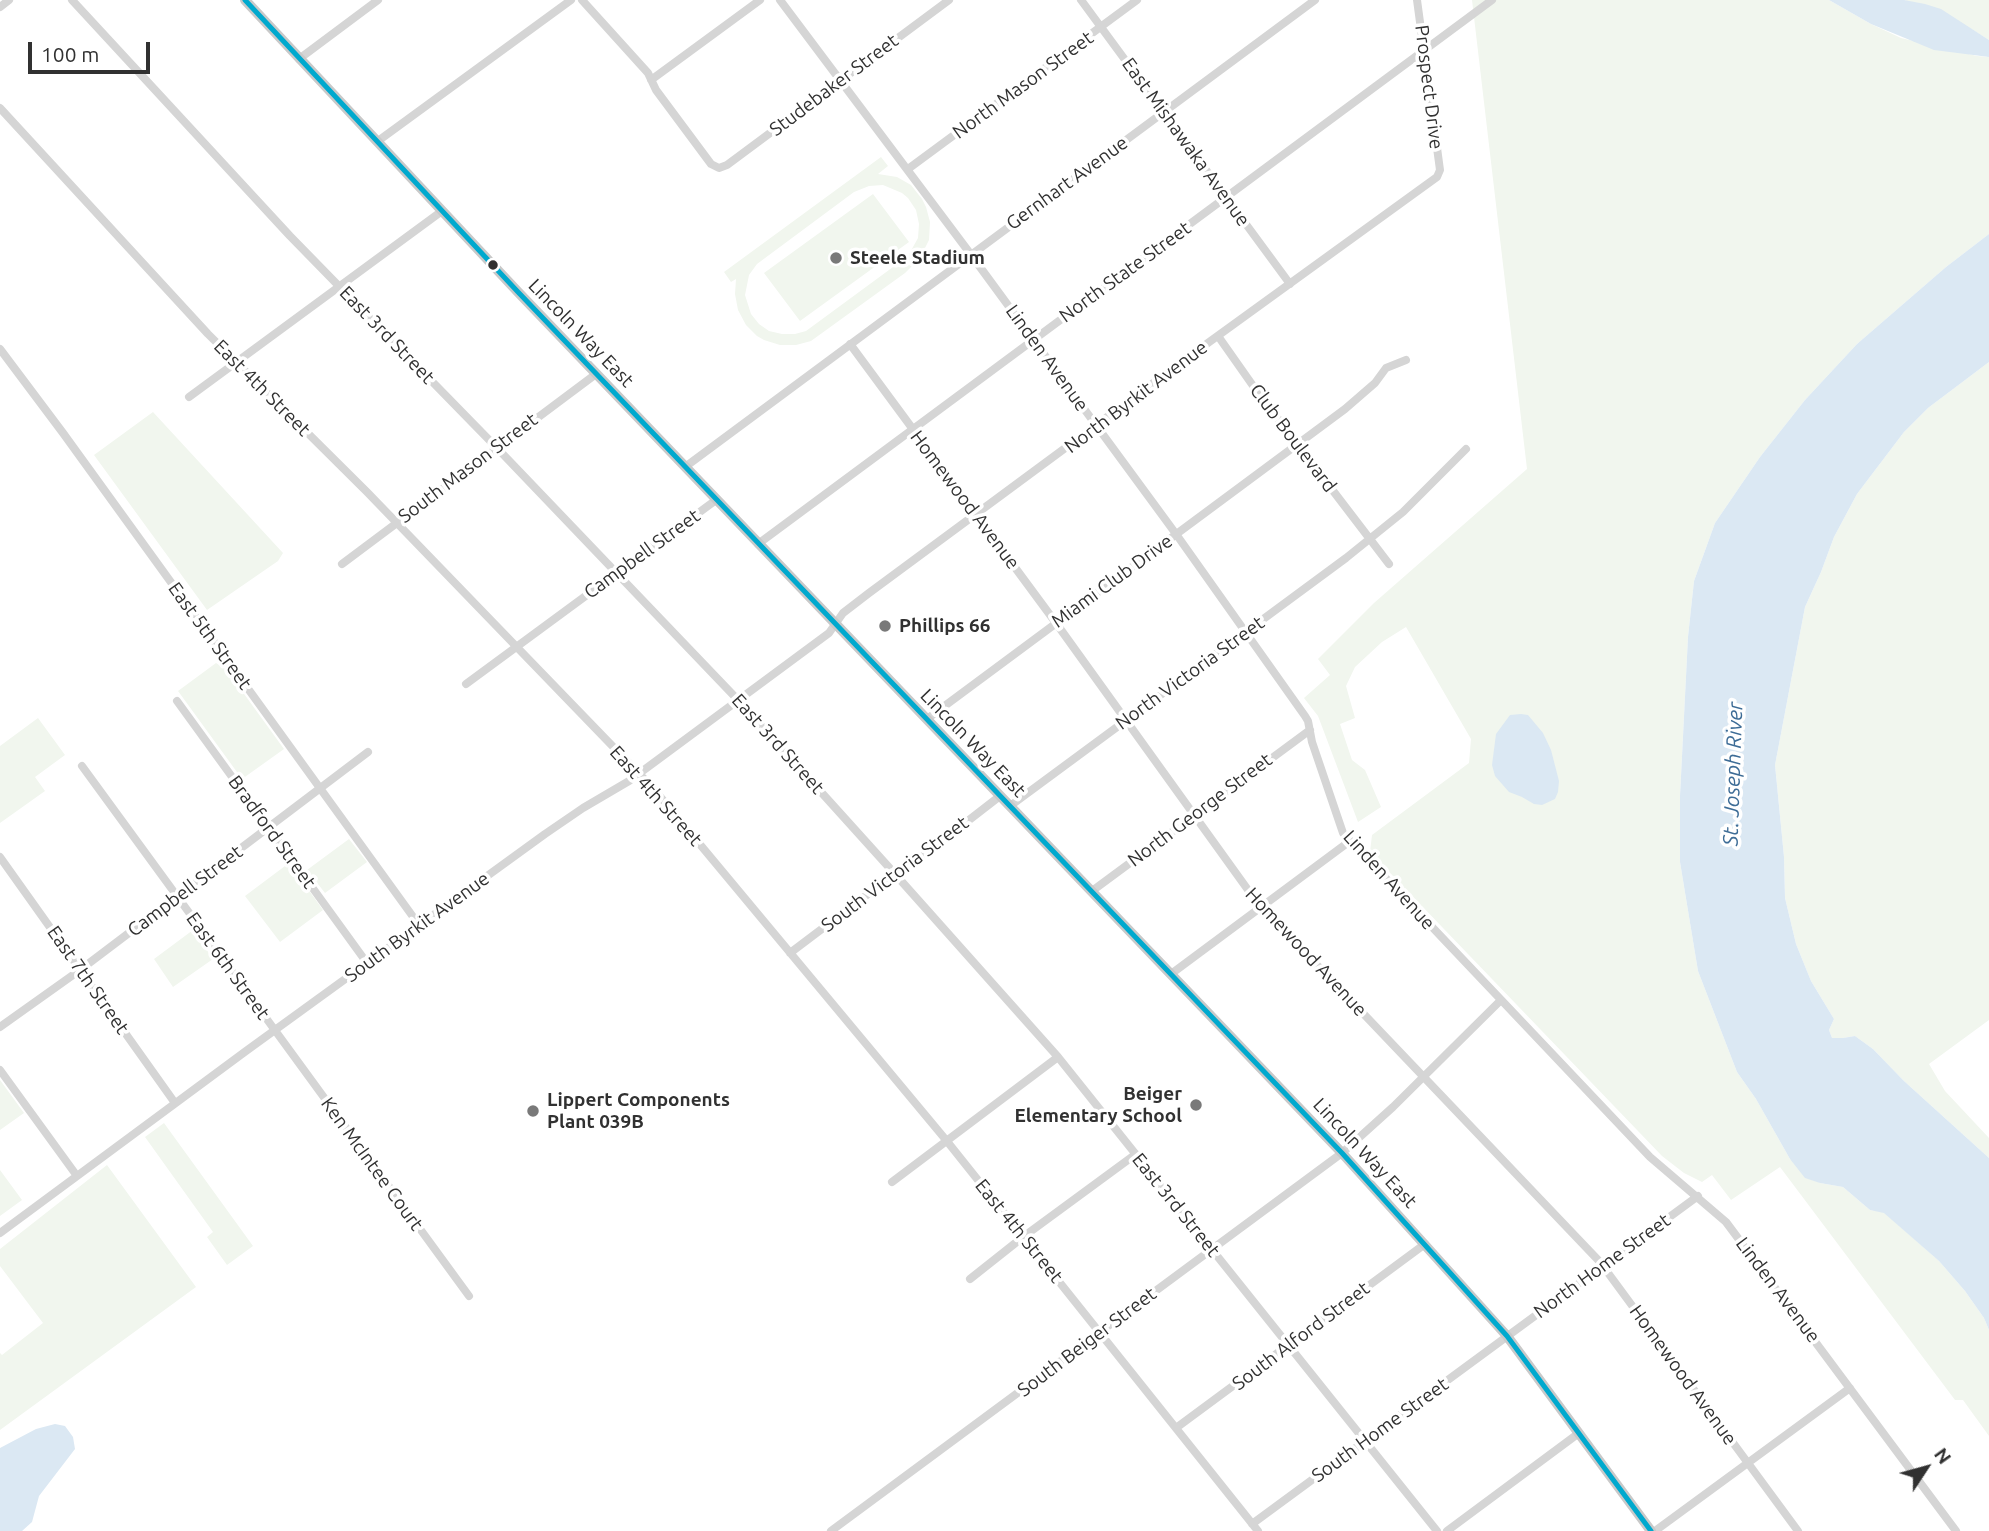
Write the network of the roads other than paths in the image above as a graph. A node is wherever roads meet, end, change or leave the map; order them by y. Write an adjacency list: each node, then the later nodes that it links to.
1 (9, 0): 15 (street)
2 (72, 0): 30 (street, East 3rd Street)
3 (245, 0): 18 (main road, Lincoln Way East)
4 (378, 0): 18 (street)
5 (571, 0): 23 (street)
6 (582, 0): 19 (street)
7 (760, 0): 19 (street)
8 (780, 0): 20 (street, Linden Avenue)
9 (949, 0): 20 (street, Studebaker Street)
10 (1081, 0): 16 (street, East Mishawaka Avenue)
11 (1138, 0): 16 (street, North Mason Street)
12 (1315, 0): 22 (street, Gernhart Avenue)
13 (1417, 0): 17 (street, Prospect Drive)
14 (1492, 0): 17 (street, North State Street)
15 (0, 7)
16 (1101, 27): 22 (street, East Mishawaka Avenue); 24 (street, North Mason Street)
17 (1424, 49): 25 (street, Prospect Drive); 26 (street, North State Street)
18 (299, 59): 23 (main road, Lincoln Way East)
19 (651, 80): 20 (street, Studebaker Street)
20 (841, 80): 24 (street, Linden Avenue)
21 (0, 108): 36 (street, East 4th Street)
22 (1164, 113): 26 (street, East Mishawaka Avenue); 28 (street, Gernhart Avenue)
23 (378, 141): 27 (main road, Lincoln Way East)
24 (908, 169): 28 (street, Linden Avenue)
25 (1439, 173): 29 (street, North Byrkit Avenue)
26 (1227, 198): 29 (street, East Mishawaka Avenue); 32 (street, North State Street)
27 (442, 211): 30 (street); 37 (main road, Lincoln Way East)
28 (971, 254): 32 (street, Linden Avenue); 33 (street, Gernhart Avenue)
29 (1290, 284): 31 (street, North Byrkit Avenue)
30 (339, 286): 36 (street); 42 (street, East 3rd Street)
31 (1218, 336): 39 (street, North Byrkit Avenue); 41 (street, Club Boulevard)
32 (1033, 340): 39 (street, Linden Avenue); 40 (street, North State Street)
33 (850, 344): 40 (street, Homewood Avenue); 44 (street, Gernhart Avenue)
34 (0, 349): 67 (street, East 5th Street)
35 (1406, 360): 41 (street, Miami Club Drive)
36 (237, 362): 38 (street); 47 (street, East 4th Street)
37 (596, 374): 42 (street, South Mason Street); 44 (main road, Lincoln Way East)
38 (189, 397)
39 (1097, 426): 46 (street, North Byrkit Avenue); 48 (street, Linden Avenue)
40 (912, 430): 46 (street, Homewood Avenue); 50 (street, North State Street)
41 (1297, 444): 48 (street, Miami Club Drive); 49 (street, Club Boulevard)
42 (497, 448): 47 (street, South Mason Street); 53 (street, East 3rd Street)
43 (1466, 449): 49 (street, North Victoria Street)
44 (685, 467): 45 (main road, Lincoln Way East)
45 (716, 500): 50 (main road, Lincoln Way East); 53 (street, Campbell Street)
46 (976, 515): 54 (street, Homewood Avenue); 55 (street, North Byrkit Avenue)
47 (396, 522): 51 (street, South Mason Street); 57 (street, East 4th Street)
48 (1176, 534): 54 (street, Miami Club Drive); 56 (street, Linden Avenue)
49 (1369, 539): 52 (street, Club Boulevard); 56 (street, North Victoria Street)
50 (758, 544): 55 (main road, Lincoln Way East)
51 (342, 564)
52 (1389, 564)
53 (617, 572): 57 (street, Campbell Street); 59 (street, East 3rd Street)
54 (1056, 623): 61 (street, Miami Club Drive); 62 (street, Homewood Avenue)
55 (835, 624): 59 (street, South Byrkit Avenue); 61 (main road, Lincoln Way East)
56 (1246, 632): 62 (street, North Victoria Street); 63 (street, Linden Avenue)
57 (516, 647): 58 (street, Campbell Street); 66 (street, East 4th Street)
58 (466, 684)
59 (738, 700): 66 (street, South Byrkit Avenue); 74 (street, East 3rd Street)
60 (177, 702): 71 (street, Bradford Street)
61 (927, 719): 68 (main road, Lincoln Way East)
62 (1126, 721): 69 (street, North Victoria Street); 70 (street, Homewood Avenue)
63 (1310, 730): 70 (street, North George Street); 72 (street, Linden Avenue)
64 (369, 751): 67 (street, Campbell Street)
65 (82, 766): 76 (street, East 6th Street)
66 (639, 774): 78 (street, South Byrkit Avenue); 79 (street, East 4th Street)
67 (320, 788): 71 (street, Campbell Street); 78 (street, East 5th Street)
68 (1000, 796): 69 (main road, Lincoln Way East); 74 (street, South Victoria Street)
69 (1010, 806): 75 (main road, Lincoln Way East)
70 (1193, 815): 75 (street, North George Street); 77 (street, Homewood Avenue)
71 (269, 828): 76 (street, Campbell Street); 80 (street, Bradford Street)
72 (1350, 841): 77 (street); 83 (street, Linden Avenue)
73 (0, 857): 81 (street, East 7th Street)
74 (895, 874): 79 (street, South Victoria Street); 86 (street, East 3rd Street)
75 (1092, 891): 82 (main road, Lincoln Way East)
76 (178, 897): 81 (street, Campbell Street); 85 (street, East 6th Street)
77 (1261, 907): 82 (street); 88 (street, Homewood Avenue)
78 (419, 925): 80 (street, South Byrkit Avenue)
79 (790, 953): 90 (street, East 4th Street)
80 (367, 963): 85 (street, South Byrkit Avenue)
81 (80, 971): 84 (street, Campbell Street); 89 (street, East 7th Street)
82 (1171, 974): 91 (main road, Lincoln Way East)
83 (1501, 1000): 88 (street, South Beiger Street); 95 (street, Linden Avenue)
84 (0, 1027)
85 (275, 1031): 89 (street, South Byrkit Avenue); 102 (street, Ken McIntee Court)
86 (1058, 1057): 90 (street); 92 (street, East 3rd Street)
87 (0, 1070): 93 (street)
88 (1423, 1077): 91 (street, South Beiger Street); 100 (street, Homewood Avenue)
89 (175, 1104): 93 (street, South Byrkit Avenue)
90 (946, 1140): 94 (street); 97 (street, East 4th Street)
91 (1342, 1153): 98 (main road, Lincoln Way East); 99 (street, South Beiger Street)
92 (1136, 1154): 97 (street); 99 (street, East 3rd Street)
93 (77, 1175): 96 (street, South Byrkit Avenue)
94 (892, 1182)
95 (1698, 1196): 100 (street, North Home Street); 106 (street, Linden Avenue)
96 (0, 1233)
97 (1023, 1237): 101 (street); 103 (street, East 4th Street)
98 (1425, 1244): 104 (main road, Lincoln Way East); 105 (street, South Alford Street)
99 (1211, 1249): 103 (street, South Beiger Street); 105 (street, East 3rd Street)
100 (1603, 1265): 104 (street, North Home Street); 110 (street, Homewood Avenue)
101 (970, 1279)
102 (469, 1296)
103 (1100, 1332): 107 (street, East 4th Street); 112 (street, South Beiger Street)
104 (1507, 1336): 108 (main road, Lincoln Way East); 109 (street, South Home Street)
105 (1288, 1346): 107 (street, South Alford Street); 109 (street, East 3rd Street)
106 (1850, 1388): 110 (street); 117 (street, Linden Avenue)
107 (1176, 1428): 111 (street, East 4th Street)
108 (1579, 1433): 114 (street); 115 (main road, Lincoln Way East)
109 (1365, 1441): 111 (street, South Home Street); 113 (street, East 3rd Street)
110 (1748, 1463): 115 (street); 116 (street, Homewood Avenue)
111 (1255, 1528)
112 (831, 1531)
113 (1437, 1531)
114 (1447, 1531)
115 (1653, 1531)
116 (1798, 1531)
117 (1956, 1531)

